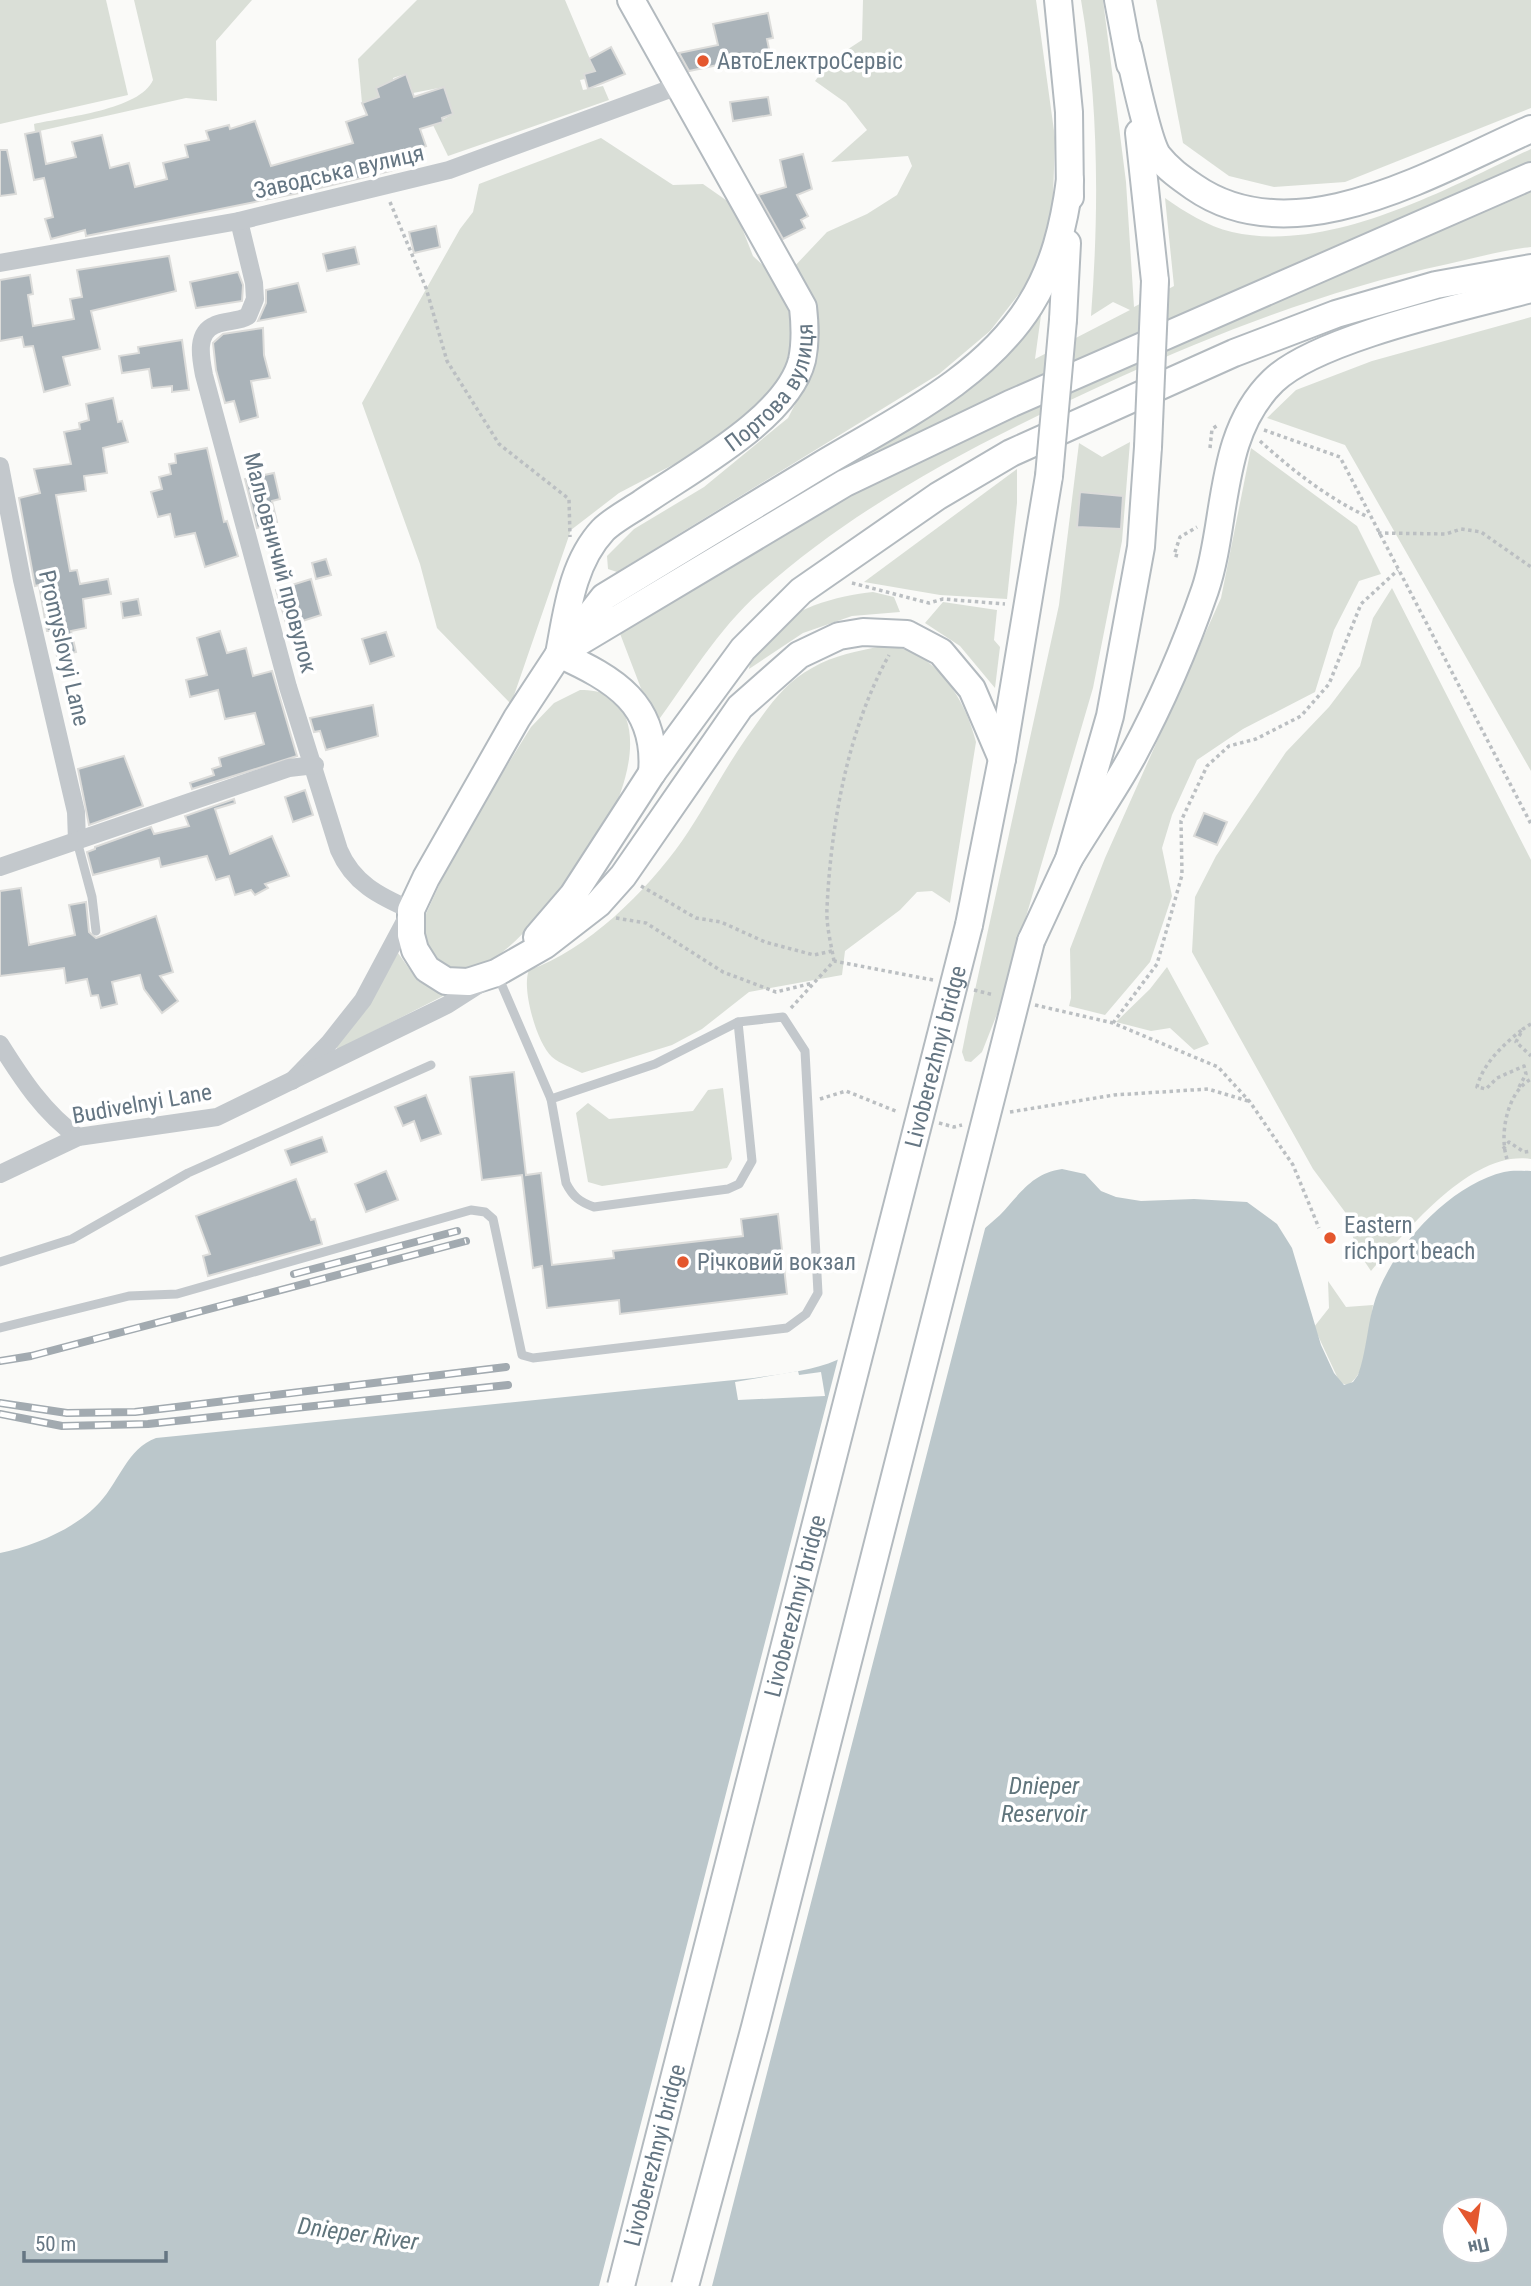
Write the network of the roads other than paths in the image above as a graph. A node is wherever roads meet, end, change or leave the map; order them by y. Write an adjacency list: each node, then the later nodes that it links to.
1 (631, 0): 5 (main road, Портова вулиця)
2 (1058, 0): 8 (main road)
3 (1118, 0): 4 (main road)
4 (1128, 48): 6 (main road); 19 (main road, bridge)
5 (678, 86): 9 (street, Заводська вулиця); 14 (main road, Портова вулиця)
6 (1531, 129)
7 (1531, 176): 14 (main road)
8 (1070, 180): 14 (main road); 15 (main road, Livoberezhnyi bridge, bridge)
9 (239, 220): 10 (street, Заводська вулиця); 16 (street, Мальовничий провулок)
10 (0, 263)
11 (1531, 268): 17 (main road)
12 (1531, 289): 19 (main road)
13 (0, 466): 18 (street, Promyslovyi Lane)
14 (559, 654): 17 (main road); 21 (main road)
15 (1002, 759): 23 (main road); 33 (main road, Livoberezhnyi bridge, bridge)
16 (315, 765): 18 (street); 21 (street, Мальовничий провулок)
17 (652, 773): 23 (main road)
18 (77, 841): 20 (street); 22 (lane)
19 (1069, 859): 34 (main road, bridge)
20 (0, 867)
21 (411, 910): 23 (main road); 27 (street)
22 (96, 930)
23 (496, 973): 27 (street, Budivelnyi Lane); 28 (lane)
24 (738, 1022): 28 (lane); 28 (lane); 32 (lane)
25 (0, 1044): 29 (street)
26 (431, 1065): 31 (lane)
27 (292, 1081): 29 (street, Budivelnyi Lane)
28 (551, 1099)
29 (78, 1137): 30 (street, Budivelnyi Lane)
30 (0, 1174)
31 (0, 1262)
32 (0, 1328)
33 (621, 2286)
34 (685, 2286)

